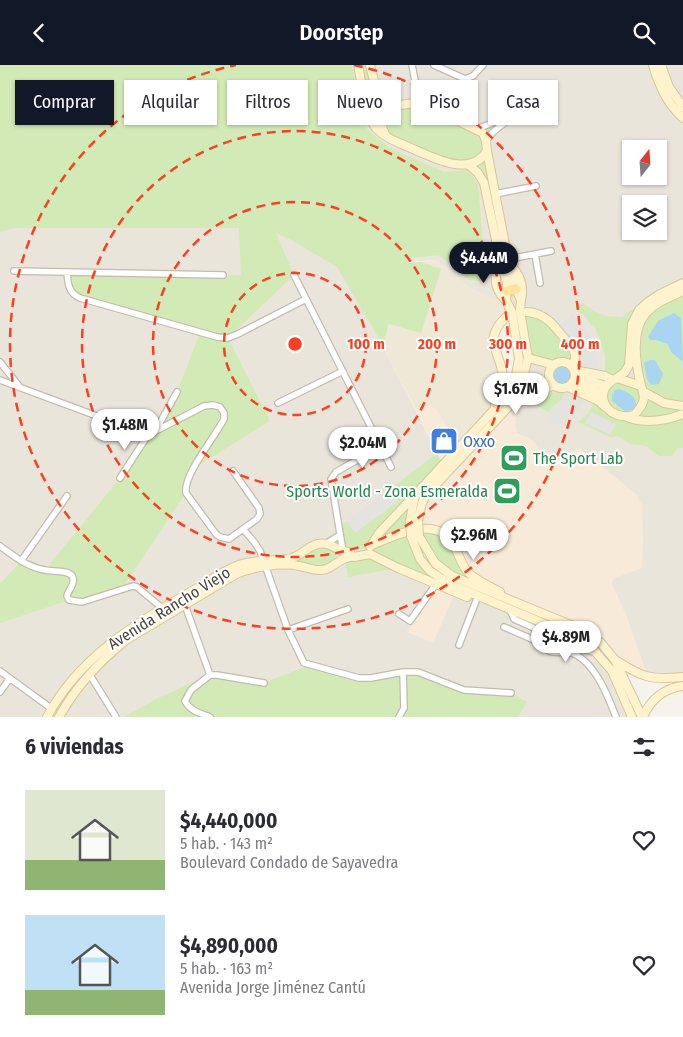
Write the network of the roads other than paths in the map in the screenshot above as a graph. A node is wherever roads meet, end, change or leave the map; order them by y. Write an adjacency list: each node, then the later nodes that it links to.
1 (358, 65): 15 (main road)
2 (370, 65): 8 (main road)
3 (414, 65): 9 (street)
4 (434, 65): 5 (street)
5 (483, 65)
6 (653, 65): 11 (main road)
7 (661, 65): 10 (main road)
8 (374, 80)
9 (416, 80)
10 (683, 107)
11 (683, 118)
12 (381, 125): 15 (main road)
13 (467, 125): 14 (main road)
14 (476, 129): 16 (main road); 16 (street)
15 (390, 139): 18 (main road)
16 (486, 141): 17 (main road)
17 (487, 151): 18 (main road); 20 (main road)
18 (468, 164): 23 (main road)
19 (536, 187): 20 (street)
20 (495, 194): 24 (main road)
21 (551, 251): 22 (street)
22 (534, 254): 24 (street); 29 (street)
23 (500, 259): 31 (main road); 35 (main road)
24 (510, 262): 31 (main road); 34 (main road)
25 (14, 271): 26 (street)
26 (67, 273): 27 (street); 33 (street)
27 (223, 275)
28 (294, 275): 33 (street)
29 (540, 283)
30 (683, 283): 46 (main road)
31 (510, 284): 34 (main road); 35 (main road)
32 (683, 291): 47 (main road)
33 (306, 299): 40 (street)
34 (521, 300): 36 (main road)
35 (506, 301): 36 (main road)
36 (516, 313): 37 (main road); 41 (main road); 52 (main road, Avenida Rancho Viejo); 52 (main road)
37 (528, 358): 39 (main road); 49 (main road)
38 (0, 362): 45 (street)
39 (554, 365): 41 (main road); 44 (main road)
40 (343, 371): 50 (street); 57 (street)
41 (572, 376): 43 (main road); 43 (main road); 44 (main road)
42 (0, 380): 45 (street)
43 (583, 382): 46 (main road); 46 (main road)
44 (554, 385): 49 (main road)
45 (20, 387): 56 (street)
46 (606, 387): 47 (main road); 54 (main road)
47 (643, 389): 51 (main road); 54 (main road)
48 (177, 392): 55 (street)
49 (516, 397): 63 (main road)
50 (278, 403)
51 (683, 405)
52 (493, 411): 61 (main road, Avenida Rancho Viejo)
53 (683, 415): 54 (main road)
54 (627, 417)
55 (156, 430): 56 (street); 64 (street)
56 (148, 435): 60 (street)
57 (380, 447): 58 (street); 65 (street)
58 (391, 467)
59 (233, 471): 64 (street)
60 (120, 478)
61 (417, 493): 63 (main road); 69 (main road, Avenida Rancho Viejo)
62 (67, 496): 70 (street)
63 (414, 522): 78 (main road, bridge); 80 (main road, bridge)
64 (243, 529): 71 (street)
65 (340, 535): 66 (street); 69 (street)
66 (327, 543): 68 (main road, Avenida Rancho Viejo); 69 (main road)
67 (0, 546): 70 (street)
68 (306, 549): 71 (main road, Avenida Rancho Viejo); 73 (main road)
69 (354, 553): 72 (main road, Avenida Rancho Viejo); 72 (main road); 74 (main road); 80 (main road)
70 (21, 561): 81 (street)
71 (264, 563): 73 (main road, Avenida Rancho Viejo); 75 (main road, Avenida Rancho Viejo); 76 (main road, Avenida Rancho Viejo); 87 (street)
72 (336, 563): 73 (main road, Avenida Rancho Viejo)
73 (309, 569)
74 (436, 584): 77 (main road); 84 (street)
75 (188, 593): 76 (main road); 81 (main road, Avenida Rancho Viejo)
76 (194, 600): 79 (main road, Avenida Rancho Viejo)
77 (476, 601): 78 (main road); 90 (street)
78 (491, 602): 83 (main road)
79 (185, 605): 85 (main road, Avenida Rancho Viejo); 97 (street)
80 (526, 606): 93 (main road)
81 (162, 608): 85 (main road, Avenida Rancho Viejo)
82 (348, 609): 87 (street)
83 (510, 610): 88 (street); 92 (main road)
84 (399, 614)
85 (153, 619): 96 (main road, Avenida Rancho Viejo); 104 (main road, Avenida Rancho Viejo)
86 (504, 627): 91 (street)
87 (288, 630): 95 (street)
88 (552, 635): 89 (street); 91 (street)
89 (560, 639): 91 (street); 92 (street)
90 (459, 645)
91 (561, 652): 110 (street)
92 (594, 652): 111 (main road)
93 (615, 660): 98 (main road); 112 (main road)
94 (0, 671): 99 (street)
95 (403, 672): 103 (street); 109 (street)
96 (90, 675): 106 (main road, Avenida Rancho Viejo); 107 (street)
97 (210, 675): 100 (street); 108 (street)
98 (683, 677)
99 (10, 679): 102 (street); 104 (street)
100 (264, 683)
101 (683, 686): 112 (main road)
102 (0, 692)
103 (512, 693)
104 (52, 709): 105 (main road, Avenida Rancho Viejo)
105 (47, 717)
106 (59, 717)
107 (116, 717)
108 (210, 717)
109 (399, 717)
110 (616, 717)
111 (632, 717)
112 (643, 717)

